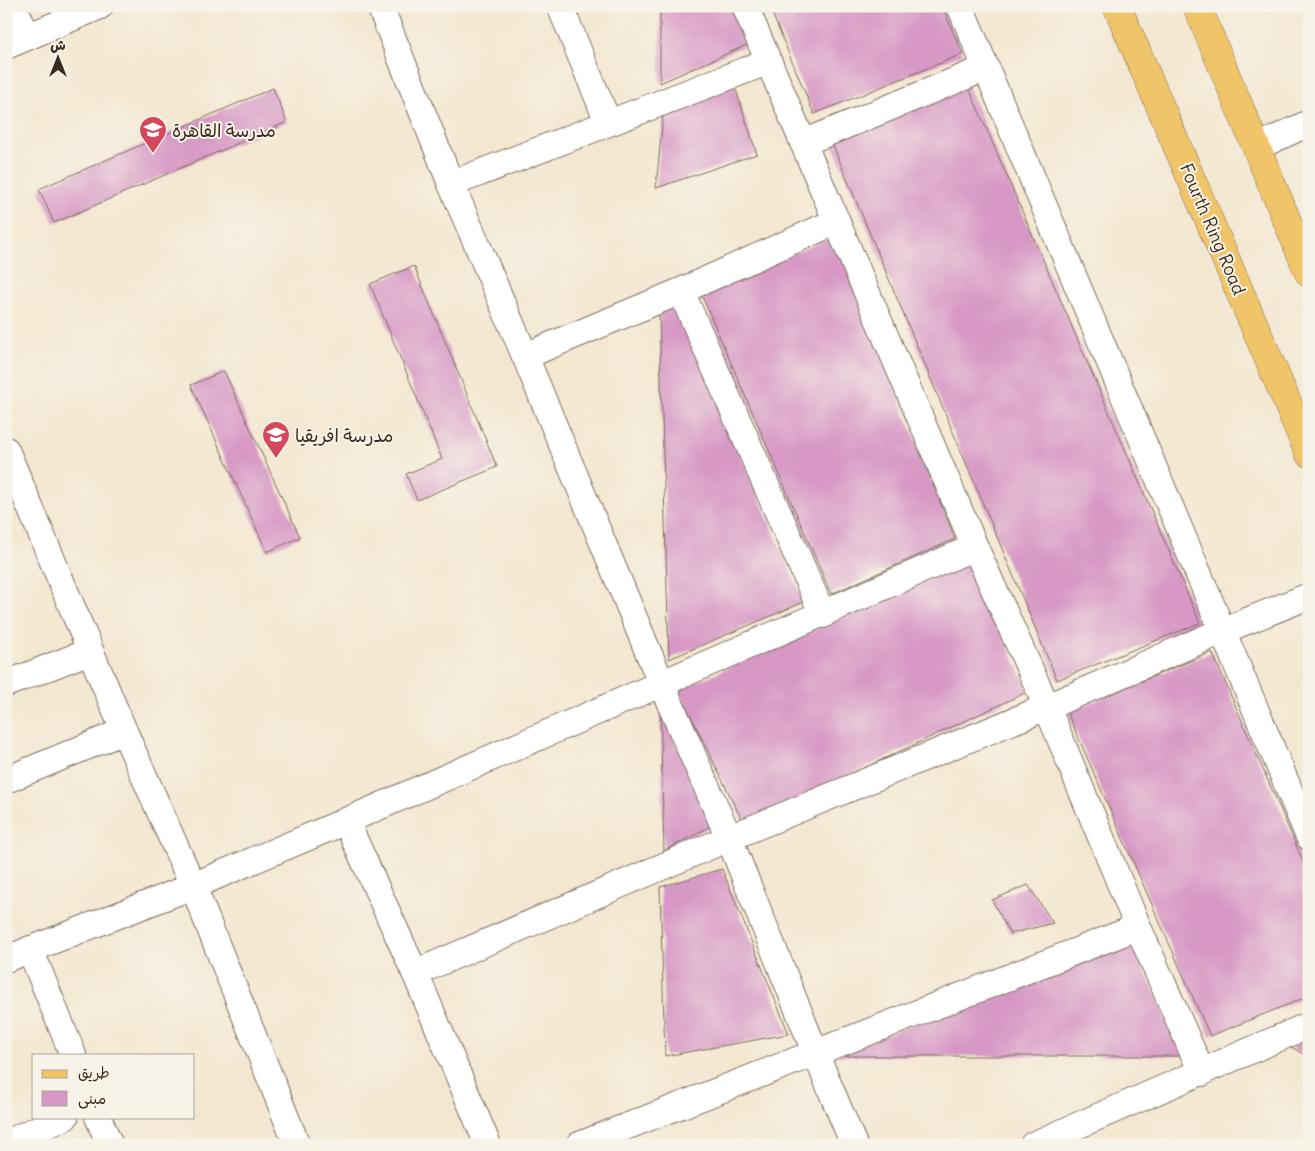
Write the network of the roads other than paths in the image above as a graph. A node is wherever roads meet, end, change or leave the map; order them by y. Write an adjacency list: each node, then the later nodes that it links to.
1 (14, 6): 9 (street)
2 (100, 6): 9 (street)
3 (380, 6): 16 (street)
4 (560, 6): 12 (street)
5 (745, 6): 10 (street)
6 (960, 6): 11 (street)
7 (1117, 6): 22 (main road, Fourth Ring Road)
8 (1197, 6): 15 (main road)
9 (17, 42)
10 (767, 62): 12 (street); 14 (street)
11 (986, 68): 14 (street); 26 (street)
12 (608, 122): 16 (street)
13 (1309, 123): 15 (street)
14 (803, 143): 17 (street)
15 (1257, 147): 18 (main road)
16 (451, 184): 20 (street)
17 (837, 221): 19 (street); 23 (street)
18 (1309, 273)
19 (681, 291): 20 (street); 25 (street)
20 (525, 356): 29 (street)
21 (6, 450): 27 (street)
22 (1309, 453)
23 (975, 548): 25 (street); 30 (street)
24 (1309, 596): 26 (street)
25 (823, 615): 29 (street)
26 (1222, 631): 30 (street); 34 (street)
27 (90, 651): 28 (street); 31 (street)
28 (6, 684)
29 (662, 685): 33 (street); 35 (street)
30 (1047, 707): 35 (street); 37 (street)
31 (124, 732): 32 (street); 36 (street)
32 (6, 780)
33 (346, 821): 36 (street); 40 (street)
34 (1309, 837)
35 (728, 838): 40 (street); 42 (street)
36 (193, 886): 38 (street); 49 (street)
37 (1138, 926): 42 (street); 44 (street)
38 (30, 949): 39 (street); 43 (street)
39 (6, 959)
40 (415, 973): 50 (street)
41 (1309, 1025): 44 (street)
42 (815, 1052): 51 (street); 52 (street)
43 (73, 1054)
44 (1202, 1073): 53 (street)
45 (63, 1118): 47 (street)
46 (98, 1118): 48 (street)
47 (6, 1143)
48 (110, 1145)
49 (297, 1145)
50 (488, 1145)
51 (579, 1145)
52 (854, 1145)
53 (1033, 1145)

